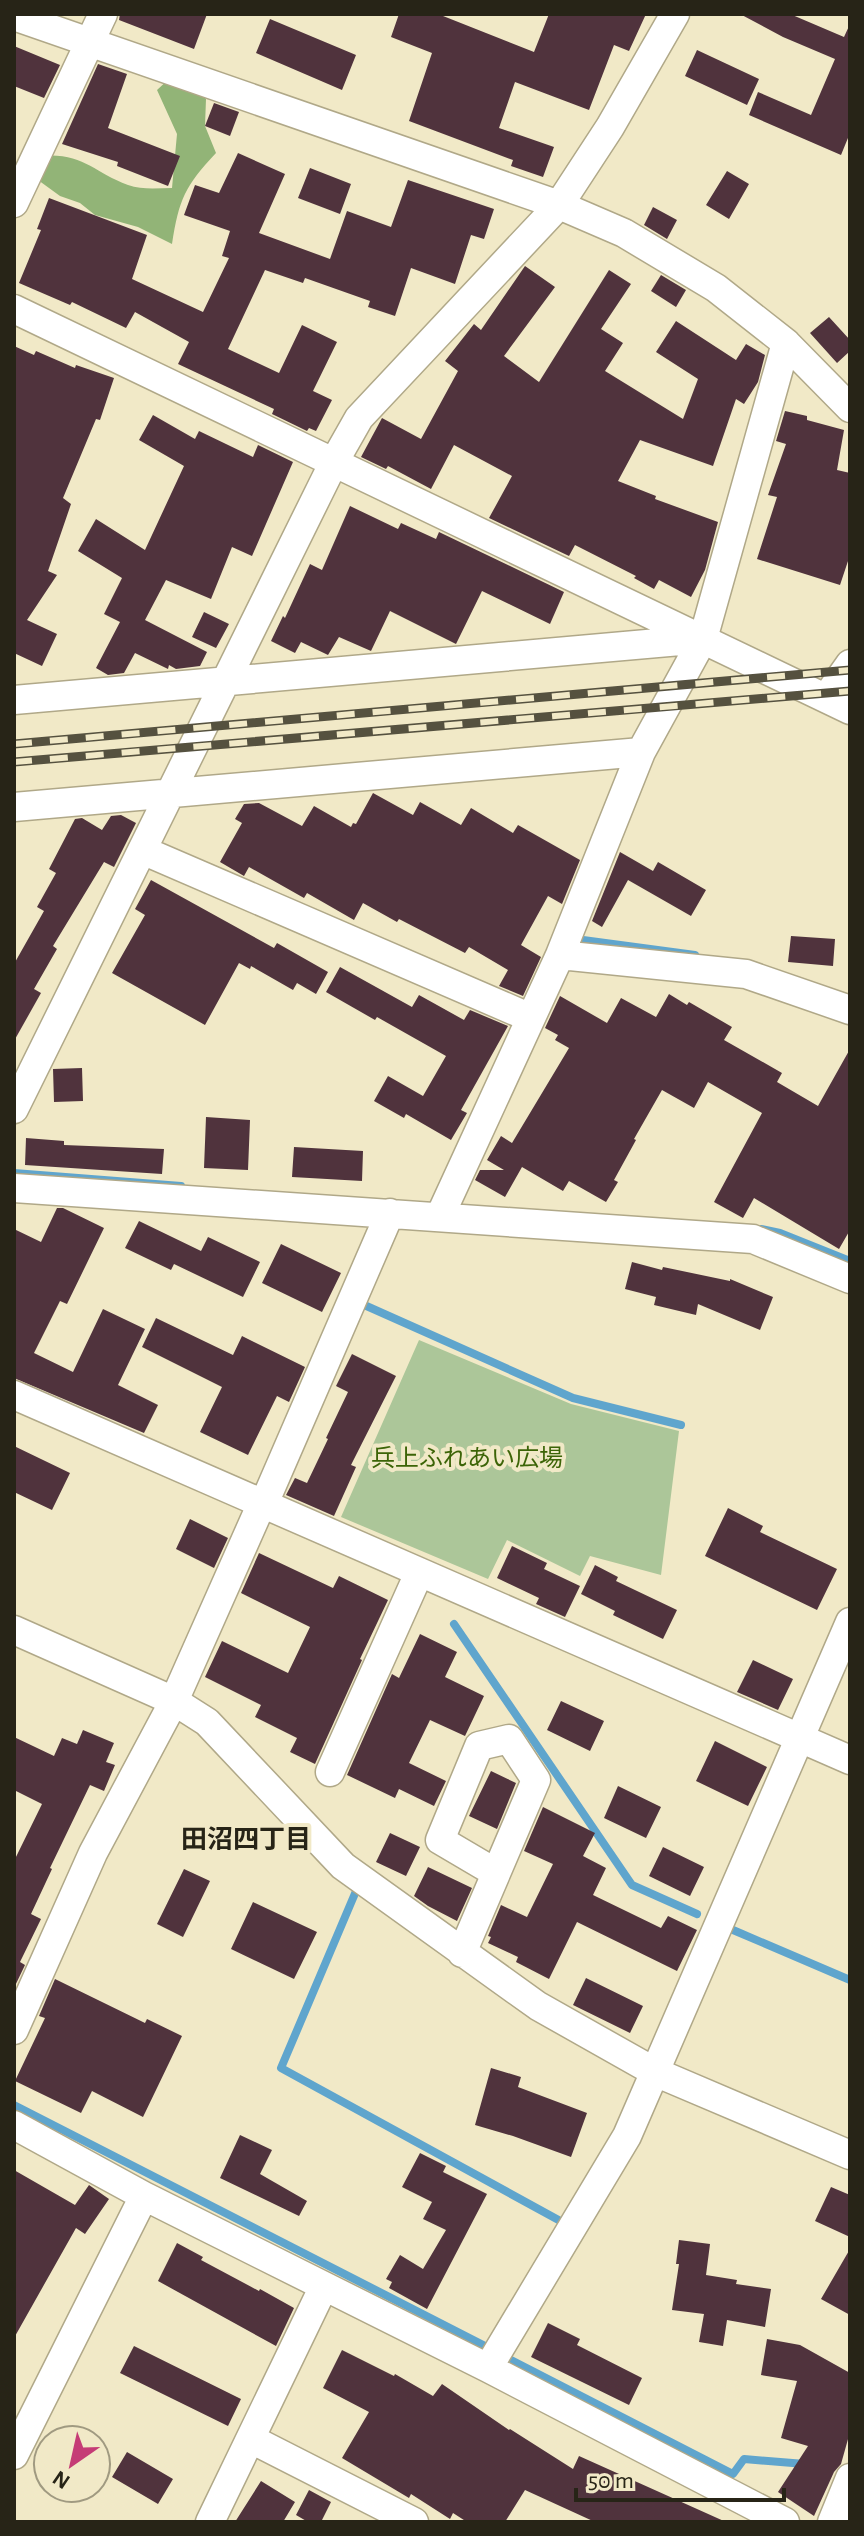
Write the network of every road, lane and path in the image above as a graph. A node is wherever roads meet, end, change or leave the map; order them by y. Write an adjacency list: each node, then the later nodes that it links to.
1 (103, 14): 4 (street)
2 (675, 14): 6 (street)
3 (14, 16): 4 (street)
4 (88, 43): 5 (street); 6 (street)
5 (14, 203)
6 (559, 205): 8 (street); 10 (street)
7 (14, 309): 10 (street)
8 (786, 343): 9 (street); 11 (street)
9 (850, 408)
10 (334, 462): 11 (street); 13 (street)
11 (703, 639): 13 (street); 15 (street); 16 (street)
12 (850, 664): 15 (street)
13 (224, 682): 14 (street); 17 (street)
14 (14, 700)
15 (838, 704)
16 (641, 752): 17 (street); 20 (street)
17 (171, 792): 18 (street); 19 (street)
18 (14, 807)
19 (142, 850): 22 (street); 23 (street)
20 (560, 955): 21 (street); 22 (street)
21 (850, 1010)
22 (531, 1018): 26 (street)
23 (14, 1109)
24 (14, 1188): 25 (street)
25 (390, 1213): 26 (street); 29 (street)
26 (440, 1216): 27 (street)
27 (850, 1279)
28 (14, 1395): 29 (street)
29 (262, 1503): 30 (street); 33 (street)
30 (419, 1573): 34 (street); 36 (street)
31 (850, 1622): 34 (street)
32 (14, 1630): 33 (street)
33 (174, 1701): 38 (street); 39 (street)
34 (800, 1739): 35 (street); 40 (street)
35 (850, 1760)
36 (330, 1772)
37 (496, 1873): 38 (street)
38 (462, 1953): 40 (street)
39 (14, 2030)
40 (655, 2072): 42 (street); 45 (street)
41 (14, 2125): 43 (street)
42 (850, 2155)
43 (144, 2196): 44 (street); 47 (street)
44 (324, 2286): 45 (street); 46 (street)
45 (488, 2368): 51 (street)
46 (251, 2439): 49 (street); 50 (street)
47 (14, 2455)
48 (850, 2478): 52 (street)
49 (210, 2522)
50 (414, 2522)
51 (785, 2522)
52 (832, 2522)

